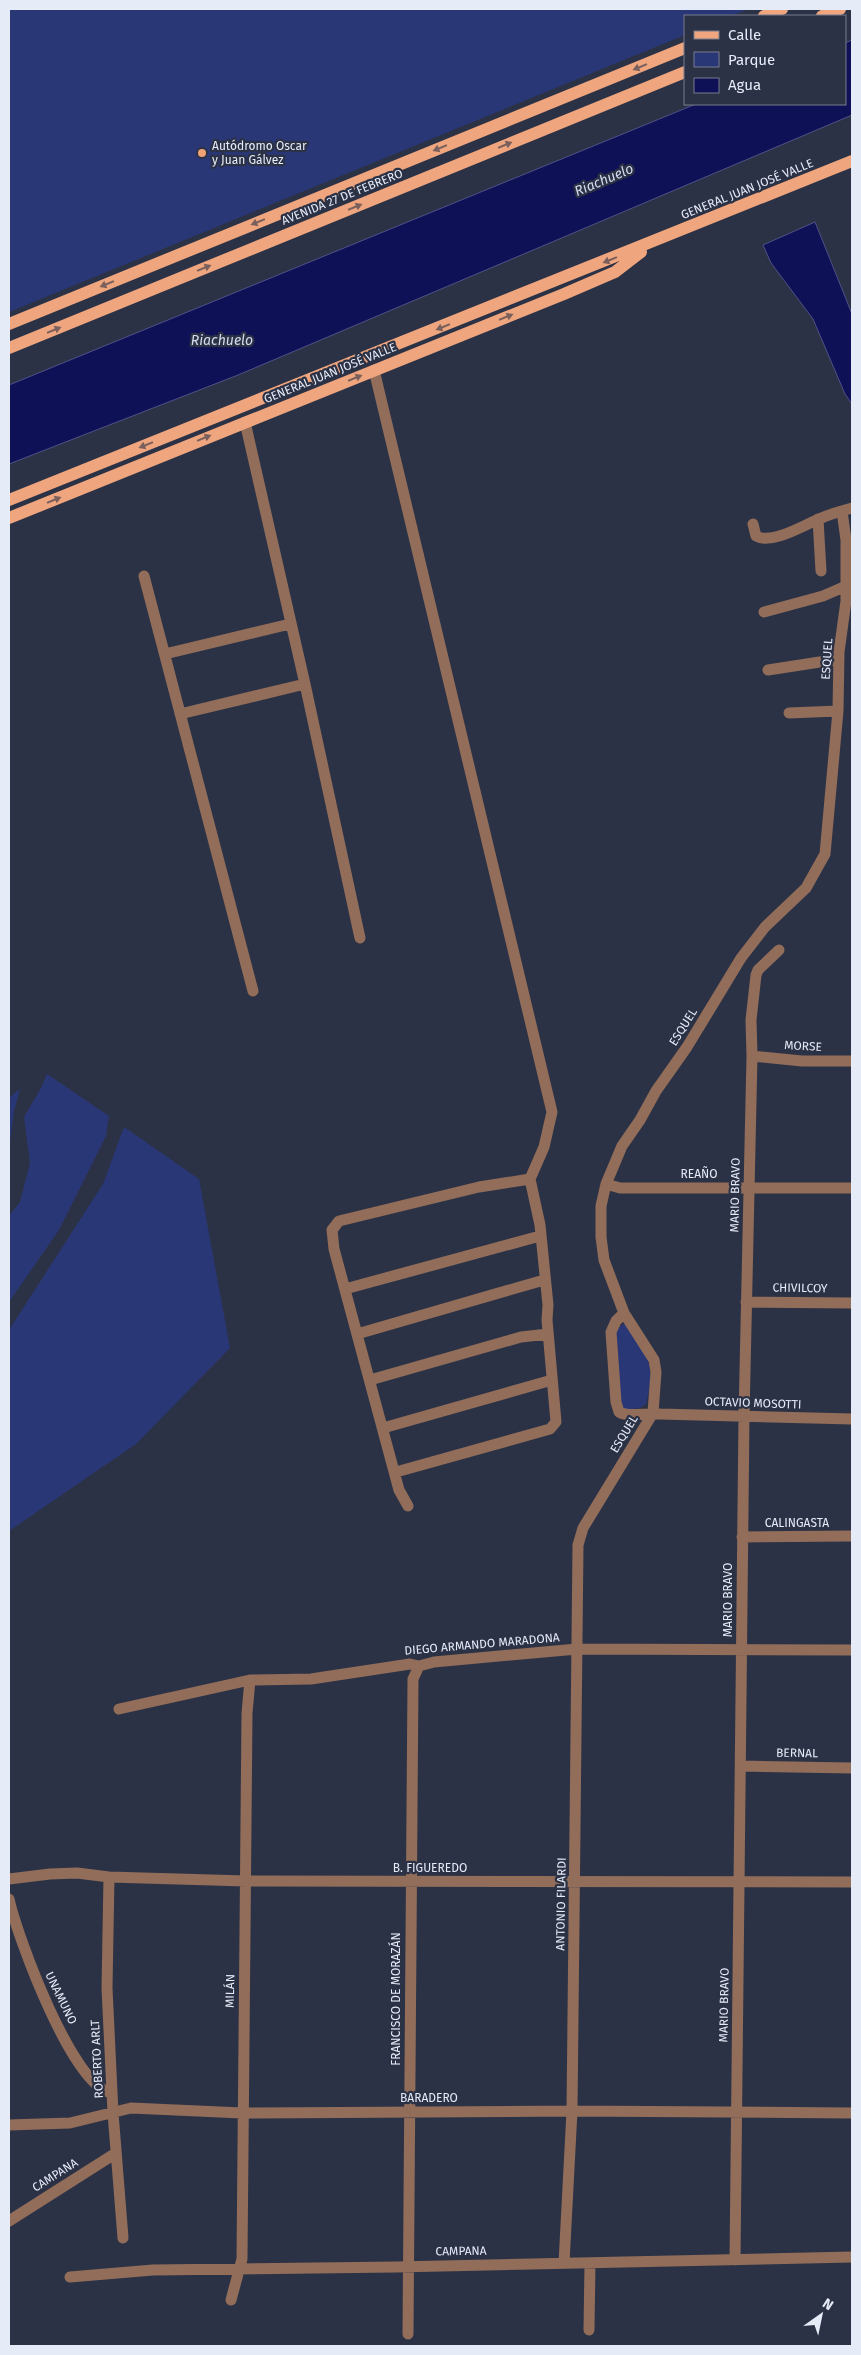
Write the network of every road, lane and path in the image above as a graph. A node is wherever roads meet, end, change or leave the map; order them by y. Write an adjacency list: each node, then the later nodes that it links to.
1 (782, 9): 3 (main road)
2 (840, 9): 4 (main road)
3 (767, 15)
4 (825, 15)
5 (684, 48): 9 (main road, AVENIDA 27 DE FEBRERO, one-way to 9)
6 (684, 72): 10 (main road, AVENIDA 27 DE FEBRERO, one-way to 6)
7 (851, 162): 8 (main road, GENERAL JUAN JOSÉ VALLE)
8 (655, 241): 11 (main road, GENERAL JUAN JOSÉ VALLE, one-way to 8); 13 (main road, GENERAL JUAN JOSÉ VALLE, one-way to 13)
9 (9, 324)
10 (9, 348)
11 (374, 370): 12 (main road, GENERAL JUAN JOSÉ VALLE, one-way to 11); 36 (street)
12 (245, 422): 15 (main road, GENERAL JUAN JOSÉ VALLE, one-way to 12); 23 (street)
13 (9, 500)
14 (847, 509): 16 (street); 18 (street, ESQUEL)
15 (9, 518)
16 (818, 519): 17 (street); 19 (street)
17 (753, 524)
18 (849, 540): 21 (street, ESQUEL)
19 (821, 571)
20 (144, 576): 24 (street)
21 (846, 586): 22 (street); 25 (street, ESQUEL)
22 (764, 612)
23 (290, 624): 24 (street); 27 (street)
24 (164, 654): 30 (street)
25 (839, 660): 26 (street); 28 (street, ESQUEL)
26 (768, 670)
27 (305, 684): 30 (street); 31 (street)
28 (838, 712): 29 (street); 37 (street, ESQUEL)
29 (789, 713)
30 (180, 714): 33 (street)
31 (360, 938)
32 (780, 950): 34 (street, MARIO BRAVO)
33 (253, 990)
34 (752, 1056): 35 (street, MORSE); 38 (street, MARIO BRAVO)
35 (852, 1061)
36 (530, 1179): 40 (street); 42 (street)
37 (606, 1184): 38 (street, REAÑO); 45 (street, ESQUEL)
38 (749, 1187): 39 (street, REAÑO); 43 (street, MARIO BRAVO)
39 (852, 1188)
40 (540, 1236): 41 (street); 42 (street)
41 (544, 1280): 46 (street); 47 (street)
42 (345, 1289): 46 (street)
43 (746, 1302): 44 (street, CHIVILCOY); 51 (street, MARIO BRAVO)
44 (852, 1303)
45 (624, 1313): 50 (street, ESQUEL); 50 (street, OCTAVIO MOSOTTI)
46 (357, 1334): 48 (street)
47 (548, 1334): 48 (street); 49 (street)
48 (370, 1380): 53 (street)
49 (552, 1380): 53 (street); 54 (street)
50 (652, 1413): 51 (street, OCTAVIO MOSOTTI); 58 (street, ESQUEL)
51 (744, 1416): 52 (street, OCTAVIO MOSOTTI); 57 (street, MARIO BRAVO)
52 (852, 1420)
53 (383, 1428): 54 (street)
54 (396, 1472): 55 (street)
55 (408, 1506)
56 (852, 1536): 57 (street, CALINGASTA)
57 (742, 1537): 60 (street, MARIO BRAVO)
58 (578, 1545): 59 (street, ANTONIO FILARDI)
59 (577, 1649): 60 (street, DIEGO ARMANDO MARADONA); 62 (street, DIEGO ARMANDO MARADONA); 71 (street, ANTONIO FILARDI)
60 (742, 1650): 61 (street, DIEGO ARMANDO MARADONA); 65 (street, MARIO BRAVO)
61 (852, 1650)
62 (419, 1666): 63 (street, DIEGO ARMANDO MARADONA); 70 (street, FRANCISCO DE MORAZÁN)
63 (250, 1680): 64 (street, DIEGO ARMANDO MARADONA); 69 (street, MILÁN)
64 (119, 1709)
65 (741, 1766): 66 (street, BERNAL); 73 (street, MARIO BRAVO)
66 (852, 1768)
67 (109, 1877): 68 (street, B. FIGUEREDO); 69 (street, B. FIGUEREDO); 75 (street, ROBERTO ARLT)
68 (9, 1879)
69 (246, 1881): 70 (street, B. FIGUEREDO); 79 (street, MILÁN)
70 (411, 1881): 71 (street, B. FIGUEREDO); 77 (street, FRANCISCO DE MORAZÁN)
71 (575, 1882): 73 (street, B. FIGUEREDO); 76 (street, ANTONIO FILARDI)
72 (852, 1882): 73 (street, B. FIGUEREDO)
73 (739, 1883): 80 (street, MARIO BRAVO)
74 (9, 1898): 75 (street, UNAMUNO)
75 (112, 2094): 78 (street, ROBERTO ARLT)
76 (572, 2111): 77 (street, BARADERO); 80 (street, BARADERO); 88 (street, ANTONIO FILARDI)
77 (409, 2112): 79 (street, BARADERO); 90 (street, FRANCISCO DE MORAZÁN)
78 (113, 2113): 79 (street, BARADERO); 82 (street, BARADERO); 83 (street, ROBERTO ARLT)
79 (242, 2113): 91 (street, MILÁN)
80 (736, 2113): 81 (street, BARADERO); 87 (street, MARIO BRAVO)
81 (852, 2113)
82 (9, 2125)
83 (116, 2153): 84 (street, CAMPANA); 85 (street, ROBERTO ARLT)
84 (9, 2221)
85 (123, 2238)
86 (852, 2257): 87 (street, CAMPANA)
87 (735, 2260): 89 (street, CAMPANA)
88 (564, 2263): 89 (street, CAMPANA); 90 (street, CAMPANA)
89 (590, 2263): 94 (street)
90 (407, 2266): 91 (street, CAMPANA); 95 (street, FRANCISCO DE MORAZÁN)
91 (240, 2269): 92 (street, CAMPANA); 93 (street, MILÁN)
92 (70, 2277)
93 (231, 2300)
94 (589, 2330)
95 (408, 2334)

